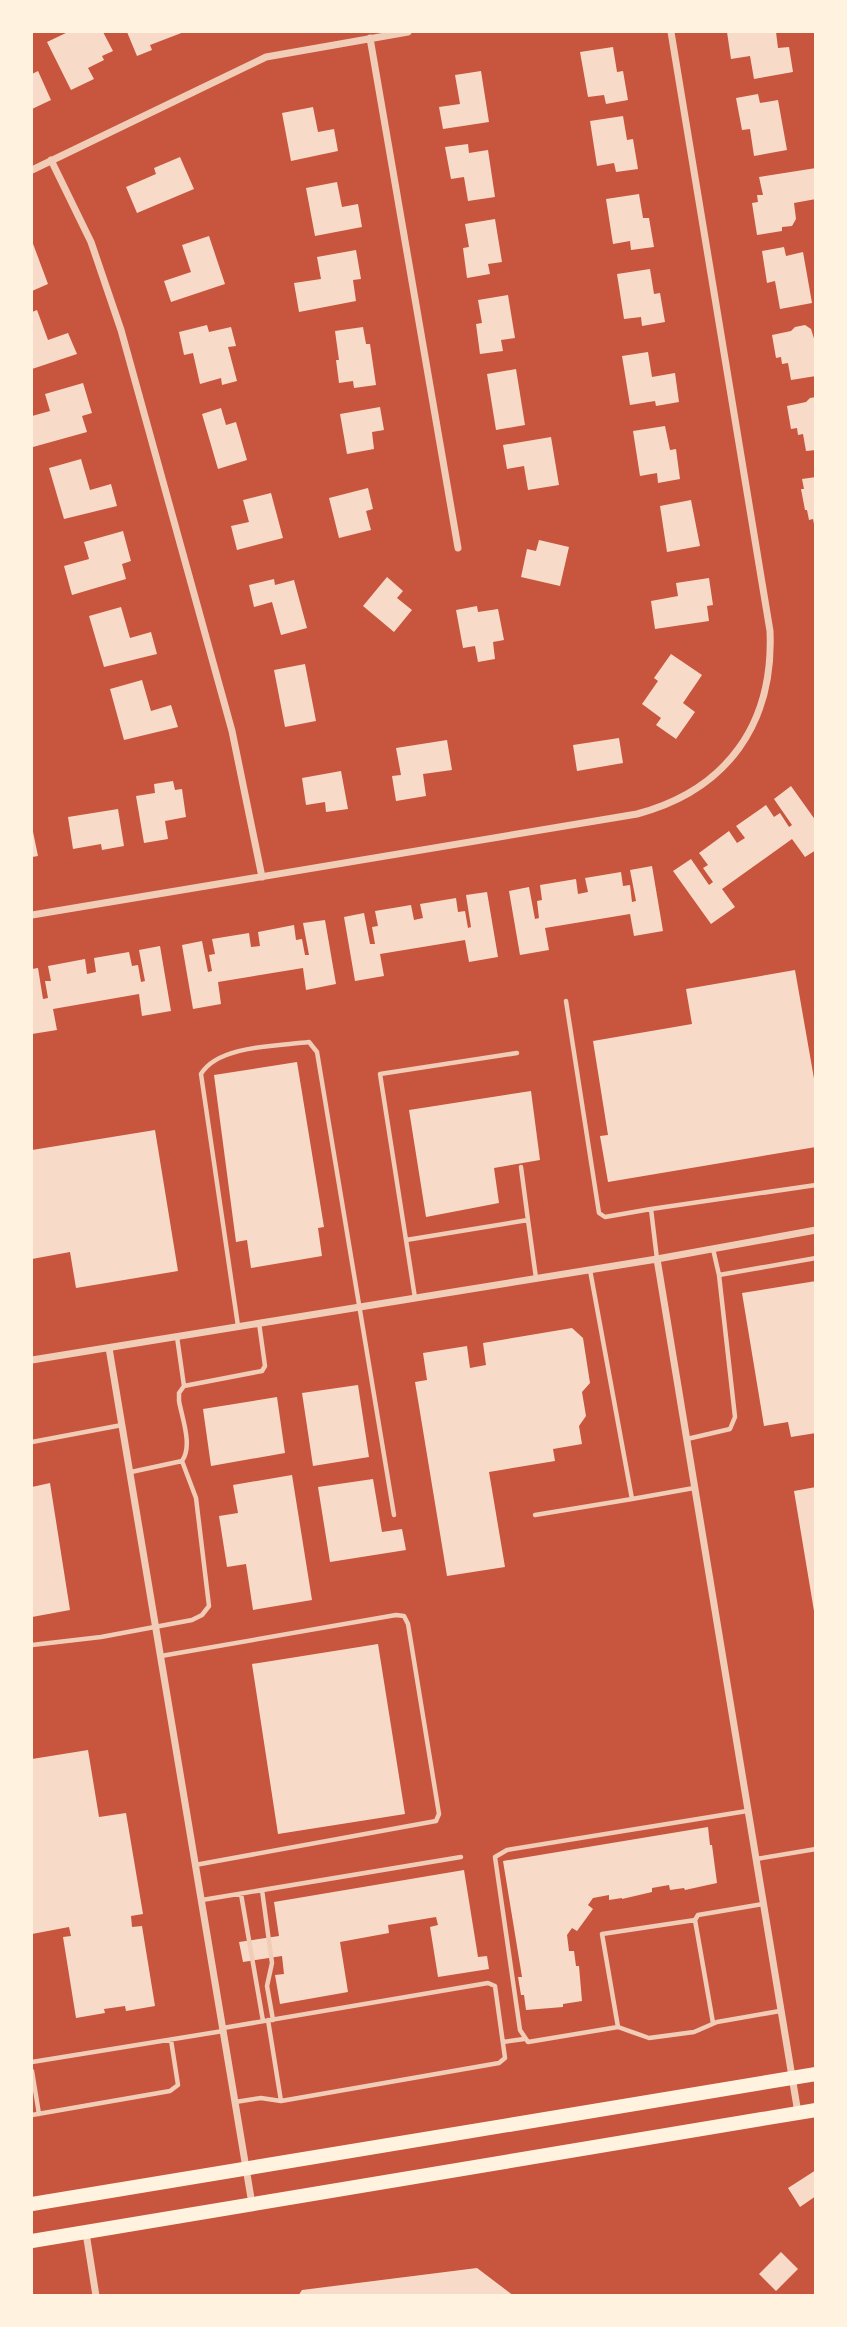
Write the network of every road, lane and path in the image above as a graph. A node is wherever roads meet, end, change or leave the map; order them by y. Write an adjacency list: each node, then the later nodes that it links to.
1 (408, 32): 3 (street)
2 (670, 32): 7 (street)
3 (370, 38): 4 (street); 6 (street)
4 (51, 160): 5 (street); 7 (street)
5 (32, 170)
6 (458, 548)
7 (262, 877): 8 (street)
8 (32, 915)
9 (566, 1001): 13 (lane)
10 (517, 1053): 16 (lane)
11 (521, 1167): 14 (lane)
12 (816, 1185): 13 (lane)
13 (651, 1209): 19 (lane)
14 (528, 1220): 16 (lane); 22 (lane)
15 (816, 1230): 17 (street)
16 (406, 1240): 23 (lane)
17 (713, 1248): 19 (street); 21 (lane)
18 (816, 1258): 21 (lane)
19 (657, 1259): 20 (street); 32 (street)
20 (590, 1269): 22 (street); 37 (lane)
21 (719, 1275): 32 (lane)
22 (536, 1278): 23 (street)
23 (415, 1298): 24 (street)
24 (360, 1307): 25 (street); 26 (lane); 38 (lane)
25 (259, 1323): 26 (street); 30 (lane)
26 (238, 1327): 27 (street)
27 (177, 1337): 28 (street); 30 (lane)
28 (109, 1348): 29 (street); 31 (street)
29 (32, 1360)
30 (184, 1386): 34 (lane)
31 (122, 1425): 33 (lane); 35 (street)
32 (687, 1439): 36 (street)
33 (32, 1442)
34 (182, 1461): 35 (lane); 40 (lane)
35 (130, 1472): 40 (street)
36 (695, 1488): 37 (lane); 43 (street)
37 (632, 1499): 39 (lane)
38 (394, 1515)
39 (535, 1515)
40 (155, 1625): 41 (lane); 42 (street)
41 (32, 1645)
42 (161, 1656): 47 (street); 47 (lane)
43 (748, 1811): 46 (street); 58 (lane)
44 (816, 1849): 46 (lane)
45 (461, 1857): 48 (lane)
46 (756, 1859): 51 (street)
47 (195, 1865): 50 (street)
48 (262, 1890): 49 (lane); 54 (lane)
49 (241, 1894): 50 (lane); 54 (lane)
50 (201, 1900): 57 (street)
51 (763, 1904): 52 (lane); 53 (street)
52 (695, 1920): 55 (lane); 56 (lane)
53 (781, 2011): 55 (lane); 64 (street)
54 (268, 2020): 57 (lane); 60 (lane); 65 (lane)
55 (713, 2023): 56 (lane)
56 (618, 2027): 58 (lane)
57 (223, 2030): 59 (lane); 66 (street)
58 (524, 2039): 60 (lane)
59 (171, 2040): 61 (lane); 69 (lane)
60 (503, 2042): 65 (lane)
61 (32, 2062)
62 (32, 2071): 69 (lane)
63 (816, 2074): 64 (main road)
64 (792, 2077): 68 (street); 71 (main road)
65 (281, 2101): 66 (lane)
66 (235, 2102): 71 (street)
67 (816, 2110): 68 (main road)
68 (798, 2113): 73 (main road)
69 (38, 2114): 70 (lane)
70 (32, 2115)
71 (246, 2169): 72 (main road); 73 (street)
72 (32, 2204)
73 (252, 2204): 74 (main road)
74 (86, 2232): 75 (main road); 76 (street)
75 (32, 2241)
76 (96, 2295)

